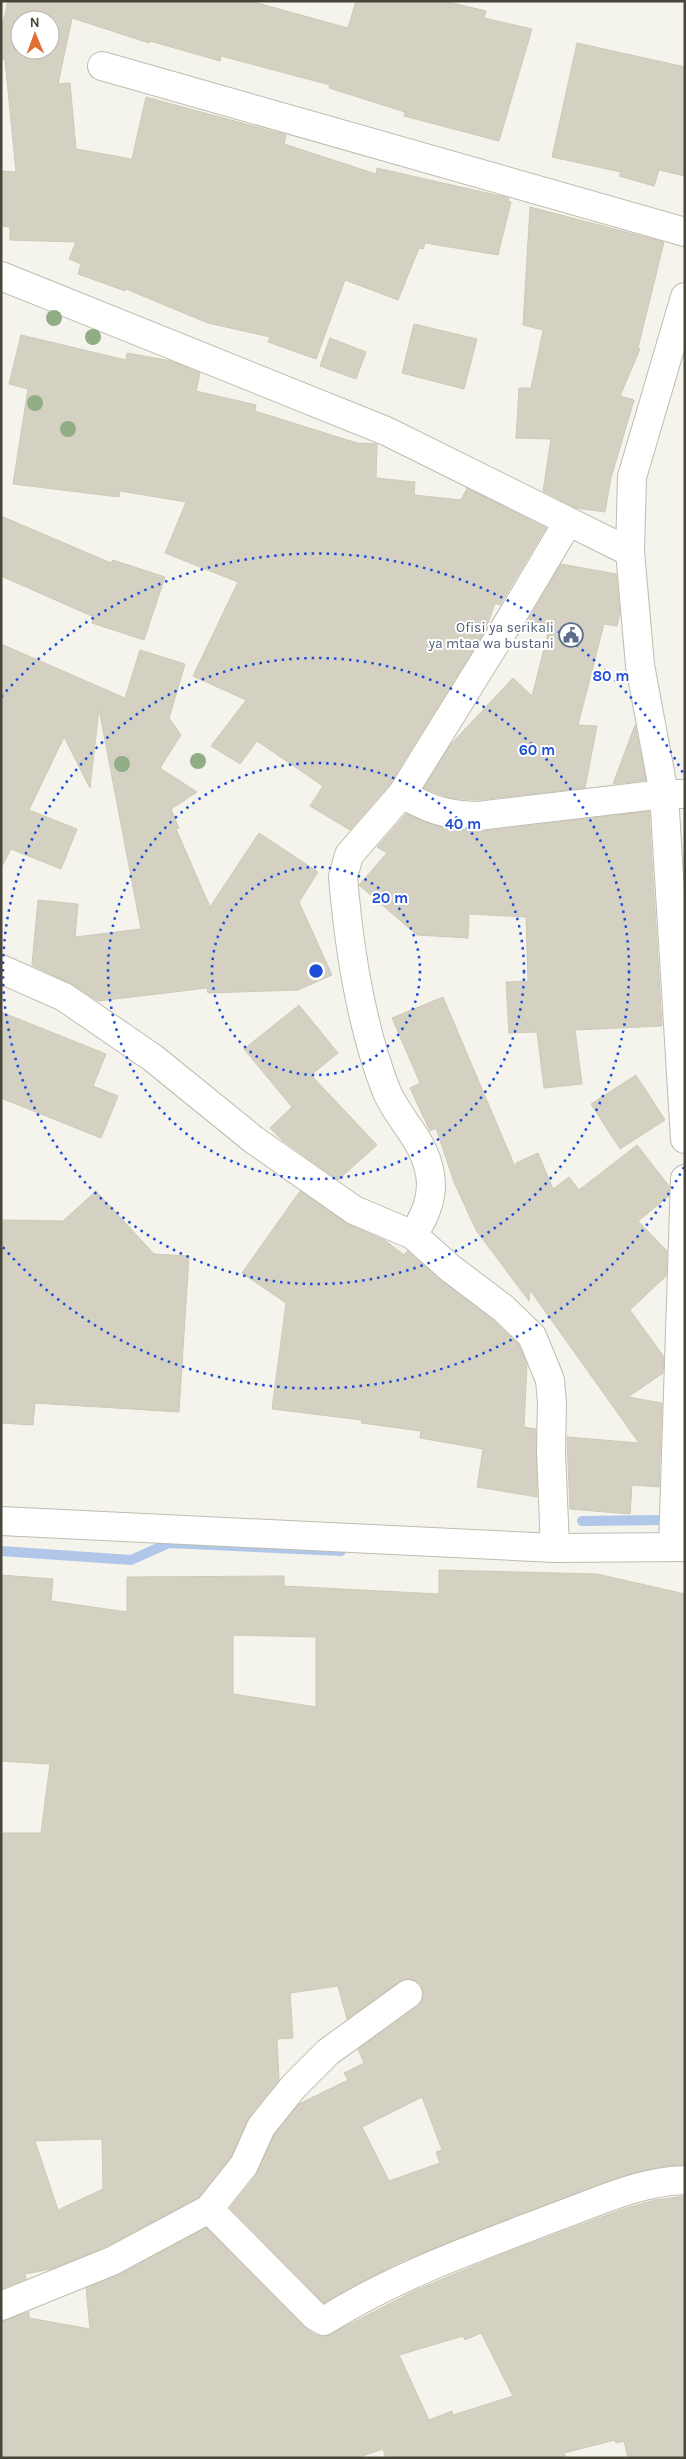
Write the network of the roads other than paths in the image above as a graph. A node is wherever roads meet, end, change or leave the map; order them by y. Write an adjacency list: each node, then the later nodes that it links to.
1 (102, 66): 2 (street)
2 (685, 232)
3 (1, 276): 5 (street)
4 (685, 297): 6 (street)
5 (568, 522): 6 (street); 7 (street)
6 (630, 552): 8 (street)
7 (402, 794): 8 (street); 12 (street)
8 (674, 794): 10 (street)
9 (1, 969): 12 (street)
10 (685, 1139)
11 (685, 1179): 14 (street)
12 (413, 1235): 15 (street)
13 (1, 1521): 15 (street)
14 (679, 1547): 15 (street)
15 (555, 1548)
16 (408, 1994): 18 (street)
17 (685, 2180): 18 (street)
18 (209, 2209): 19 (street)
19 (1, 2306)

